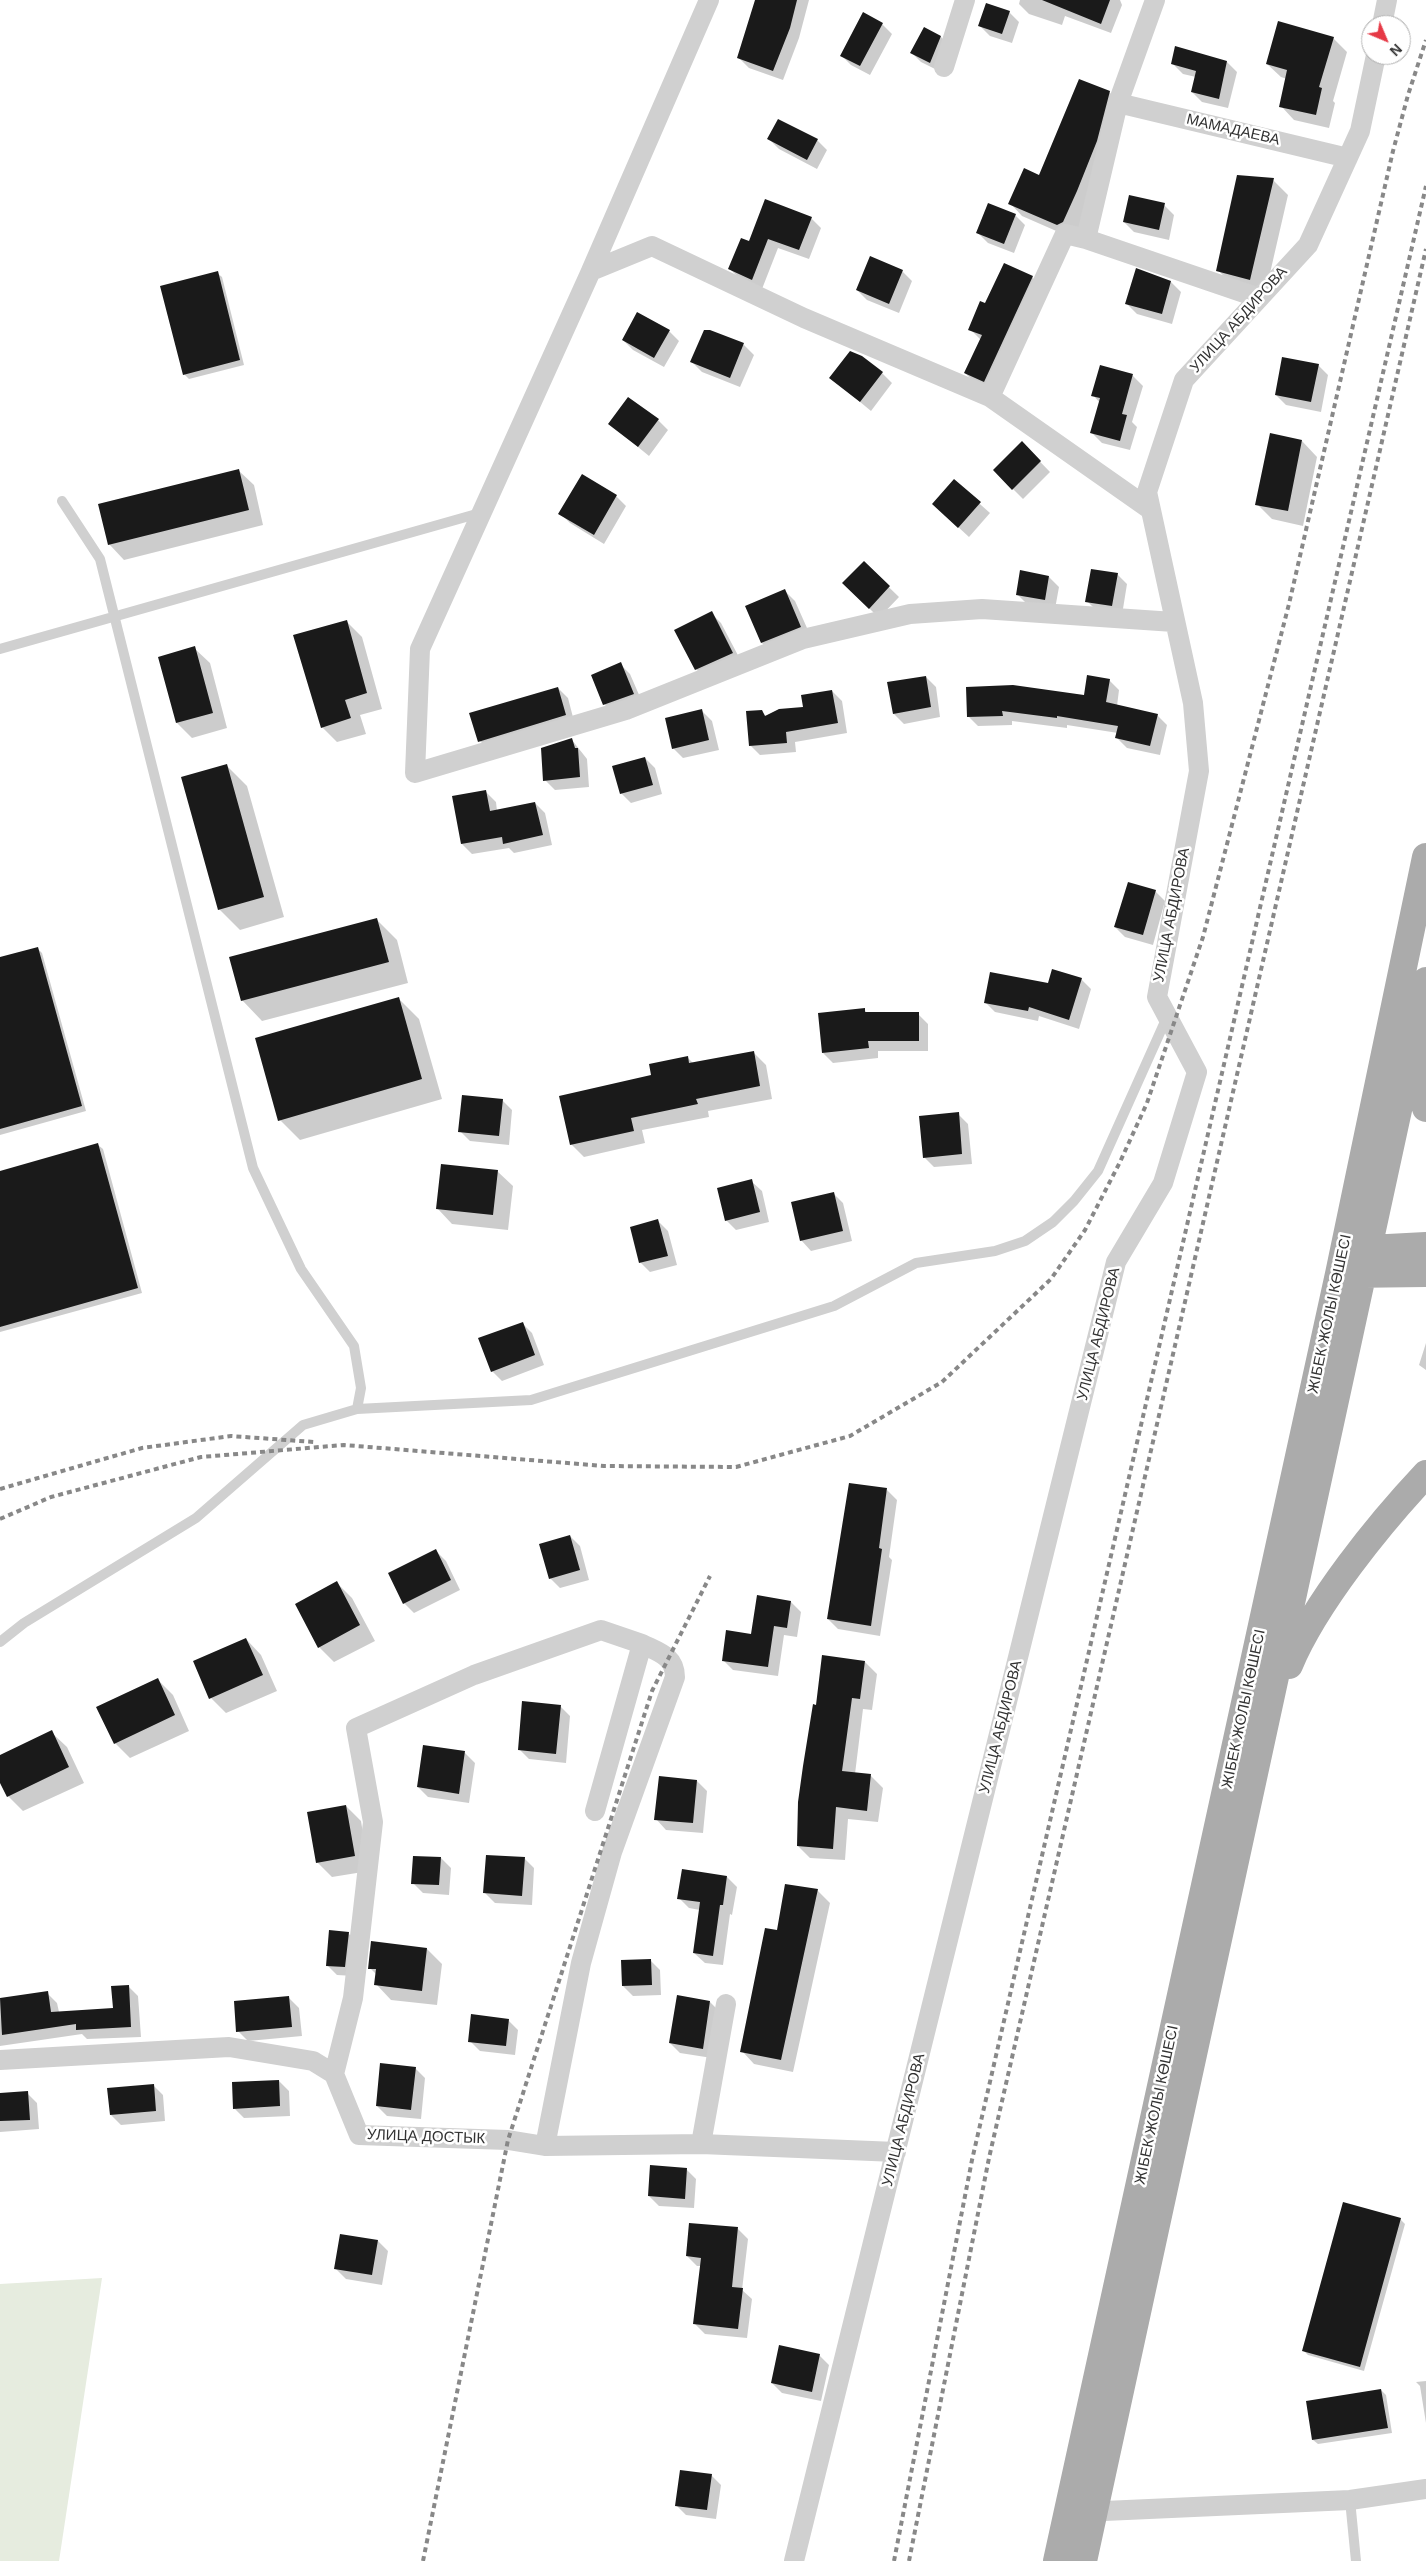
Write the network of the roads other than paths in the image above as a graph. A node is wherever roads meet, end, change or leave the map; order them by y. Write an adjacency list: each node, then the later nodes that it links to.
1 (709, 0): 11 (street)
2 (965, 0): 7 (street)
3 (1155, 0): 8 (street)
4 (1387, 0): 5 (street)
5 (1384, 15)
6 (1374, 65): 9 (street, УЛИЦА АБДИРОВА)
7 (944, 66)
8 (1118, 103): 9 (street, МАМАДАЕВА); 10 (street)
9 (1348, 158): 12 (street, УЛИЦА АБДИРОВА)
10 (1086, 239): 12 (street); 13 (street)
11 (591, 272): 13 (street); 16 (street)
12 (1258, 298): 15 (street, УЛИЦА АБДИРОВА)
13 (990, 397): 15 (street)
14 (62, 501): 17 (lane)
15 (1151, 510): 18 (street, УЛИЦА АБДИРОВА)
16 (481, 513): 17 (lane); 18 (street)
17 (113, 617): 19 (lane); 28 (lane)
18 (1174, 622): 23 (street, УЛИЦА АБДИРОВА)
19 (0, 649)
20 (1426, 857): 26 (main road, ЖІБЕК ЖОЛЫ КӨШЕСІ)
21 (1426, 981): 22 (main road)
22 (1420, 1008): 24 (main road); 26 (main road)
23 (1167, 1017): 28 (lane); 39 (street, УЛИЦА АБДИРОВА)
24 (1426, 1108)
25 (1426, 1246): 26 (main road)
26 (1353, 1262): 27 (main road); 32 (main road); 42 (main road, ЖІБЕК ЖОЛЫ КӨШЕСІ)
27 (1426, 1273)
28 (357, 1409): 30 (lane)
29 (1426, 1474): 32 (main road)
30 (0, 1642)
31 (642, 1644): 33 (street); 36 (street); 38 (street)
32 (1266, 1722): 42 (main road, ЖІБЕК ЖОЛЫ КӨШЕСІ)
33 (595, 1811)
34 (726, 2004): 37 (street)
35 (0, 2060): 36 (street)
36 (334, 2074): 38 (street, УЛИЦА ДОСТЫК)
37 (701, 2144): 38 (street, УЛИЦА ДОСТЫК); 39 (street, УЛИЦА ДОСТЫК)
38 (545, 2146)
39 (896, 2152): 43 (street, УЛИЦА АБДИРОВА)
40 (1426, 2489): 41 (street)
41 (1350, 2500): 42 (street); 46 (lane)
42 (1082, 2512): 44 (main road, ЖІБЕК ЖОЛЫ КӨШЕСІ); 45 (main road, ЖІБЕК ЖОЛЫ КӨШЕСІ)
43 (794, 2561)
44 (1058, 2561)
45 (1083, 2561)
46 (1356, 2561)

